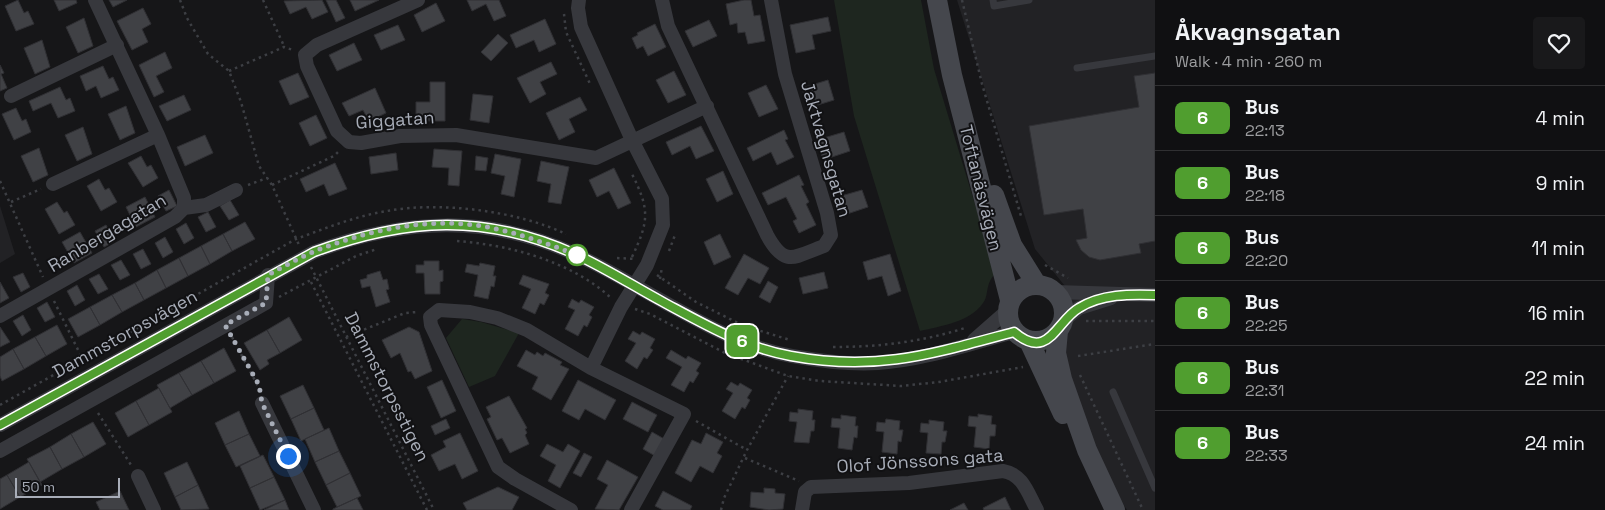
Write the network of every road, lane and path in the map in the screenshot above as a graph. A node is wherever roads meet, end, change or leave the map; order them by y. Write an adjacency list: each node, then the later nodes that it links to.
1 (95, 0): 13 (street)
2 (180, 0): 18 (path)
3 (263, 0): 14 (path)
4 (418, 0): 15 (street)
5 (579, 0): 24 (street)
6 (662, 0): 22 (street, Jaktvagnsgatan)
7 (772, 0): 22 (street, Jaktvagnsgatan)
8 (937, 0): 19 (street, Toftanäsvägen)
9 (962, 0): 34 (path)
10 (993, 0): 11 (lane)
11 (1029, 0)
12 (564, 6): 20 (path)
13 (117, 45): 21 (street); 23 (street)
14 (284, 46): 15 (path); 18 (path)
15 (305, 55): 25 (street, Giggatan)
16 (1155, 56): 17 (lane)
17 (1077, 68)
18 (229, 72): 27 (path)
19 (952, 75): 43 (street, Toftanäsvägen); 48 (street, Toftanäsvägen)
20 (594, 94)
21 (11, 96)
22 (707, 106): 24 (street)
23 (158, 136): 29 (street); 33 (street)
24 (632, 140): 25 (street, Giggatan); 39 (street)
25 (349, 142): 30 (path)
26 (632, 173): 38 (path)
27 (267, 178): 30 (path); 31 (path)
28 (0, 181): 32 (path)
29 (53, 184): 32 (path)
30 (272, 185): 36 (path)
31 (236, 190): 33 (street, Ranbergagatan)
32 (11, 202): 44 (path)
33 (184, 208): 44 (street, Ranbergagatan)
34 (1023, 222)
35 (572, 237): 36 (path)
36 (296, 239): 63 (path)
37 (615, 257): 38 (path)
38 (632, 257): 39 (path)
39 (647, 265): 42 (street); 58 (path)
40 (268, 275): 42 (street, Dammstorpsvägen); 47 (street); 72 (street, Dammstorpsvägen)
41 (311, 282): 82 (path)
42 (634, 286): 59 (street, Dammstorpsvägen); 65 (street)
43 (1046, 288): 45 (street); 48 (street); 54 (street, Toftanäsvägen)
44 (48, 290): 50 (street, Ranbergagatan); 63 (path)
45 (1127, 294): 46 (street); 54 (street)
46 (1155, 295)
47 (266, 303): 53 (street); 57 (path, Dammstorpsstigen)
48 (1009, 306): 56 (street, Toftanäsvägen); 59 (street, Dammstorpsvägen)
49 (439, 310): 57 (path); 65 (street); 84 (street)
50 (0, 316)
51 (1155, 320): 52 (path)
52 (1084, 322)
53 (225, 325): 68 (street); 69 (path)
54 (1061, 326): 56 (street); 74 (street, Toftanäsvägen)
55 (970, 327): 61 (path)
56 (1021, 336): 59 (street, Dammstorpsvägen); 74 (street, Toftanäsvägen)
57 (346, 338): 83 (path, Dammstorpsstigen)
58 (794, 341)
59 (969, 344)
60 (1155, 344): 62 (path)
61 (826, 347)
62 (1078, 356)
63 (82, 358): 70 (path)
64 (1077, 367): 90 (path)
65 (591, 368): 71 (street)
66 (788, 376): 73 (path)
67 (1113, 392): 79 (lane)
68 (91, 401): 75 (street); 77 (path)
69 (262, 403): 81 (street)
70 (0, 405)
71 (684, 414): 73 (path); 85 (street)
72 (0, 425)
73 (747, 450): 76 (path)
74 (1087, 450): 89 (street, Toftanäsvägen)
75 (0, 451)
76 (745, 458): 78 (path); 86 (path)
77 (138, 476): 80 (street)
78 (811, 486): 87 (street); 88 (street, Olof Jönssons gata)
79 (1155, 488)
80 (154, 510)
81 (314, 510)
82 (427, 510)
83 (434, 510)
84 (571, 510)
85 (632, 510)
86 (721, 510)
87 (802, 510)
88 (1037, 510)
89 (1115, 510)
90 (1143, 510)

